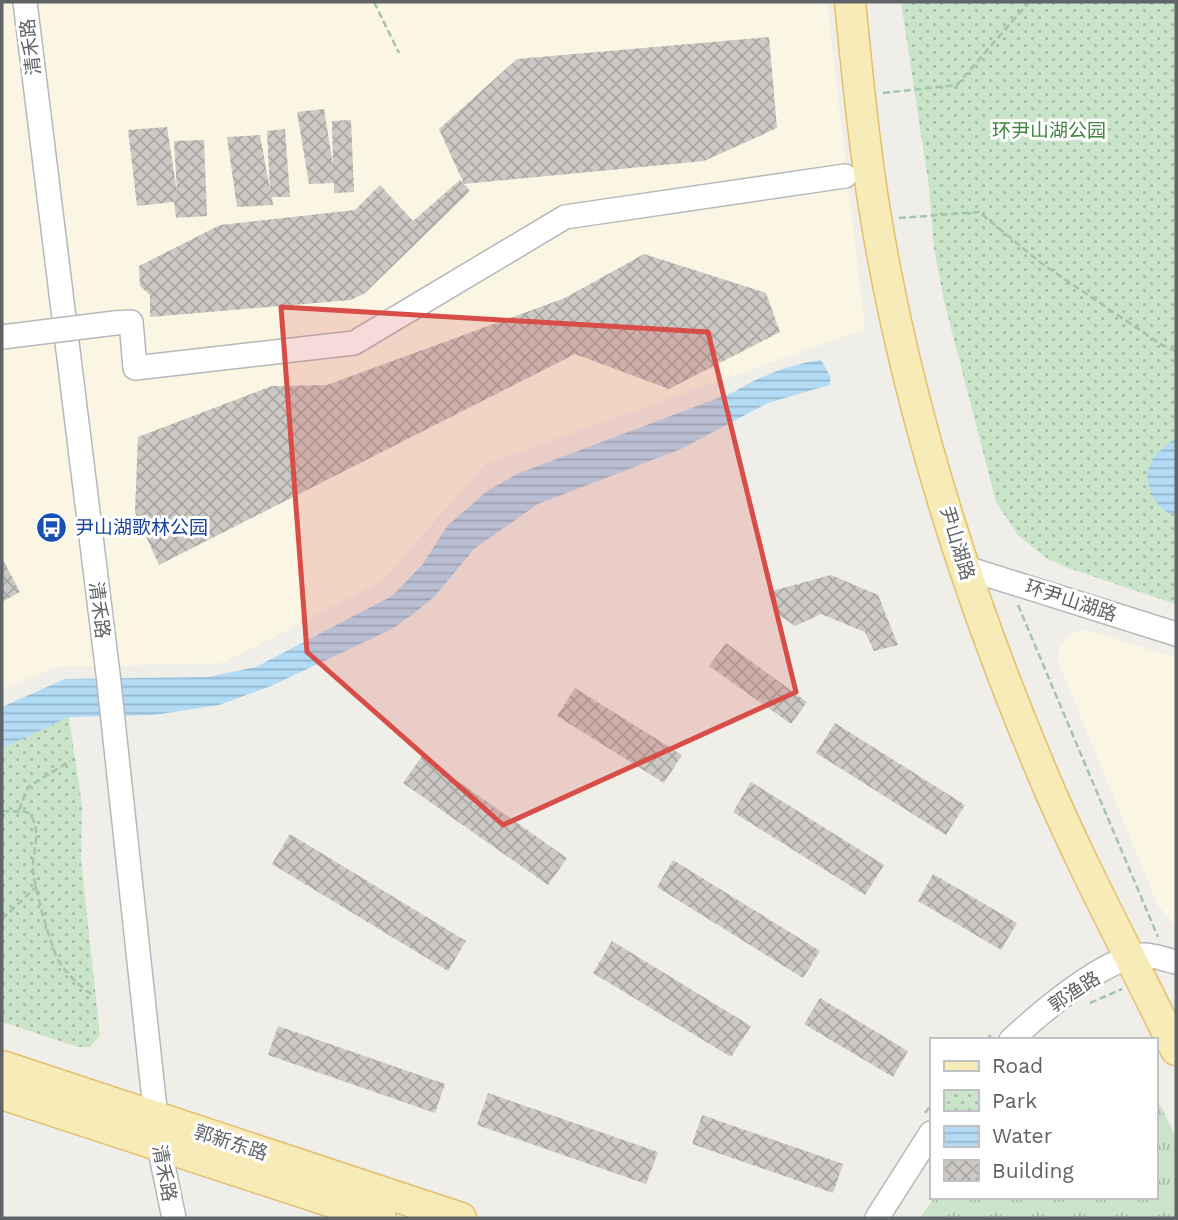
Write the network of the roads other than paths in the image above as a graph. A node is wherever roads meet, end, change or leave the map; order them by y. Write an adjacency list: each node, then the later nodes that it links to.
1 (24, 2): 14 (street, 清禾路)
2 (850, 2): 6 (main road, 尹山湖路)
3 (867, 2): 6 (main road, 尹山湖路)
4 (845, 176): 5 (street, bridge)
5 (2, 337)
6 (985, 574): 7 (street, 环尹山湖路); 8 (main road, 尹山湖路)
7 (1176, 634)
8 (1152, 963): 9 (main road, 尹山湖路); 10 (street, 郭渔路); 11 (main road, 尹山湖路)
9 (1176, 1017)
10 (1013, 1038)
11 (1176, 1050)
12 (2, 1066): 14 (main road, 郭新东路)
13 (2, 1094): 14 (main road, 郭新东路)
14 (158, 1131): 16 (street, 清禾路); 17 (main road, 郭新东路); 18 (main road, 郭新东路)
15 (930, 1135): 19 (street)
16 (174, 1218)
17 (381, 1218)
18 (461, 1218)
19 (877, 1218)

